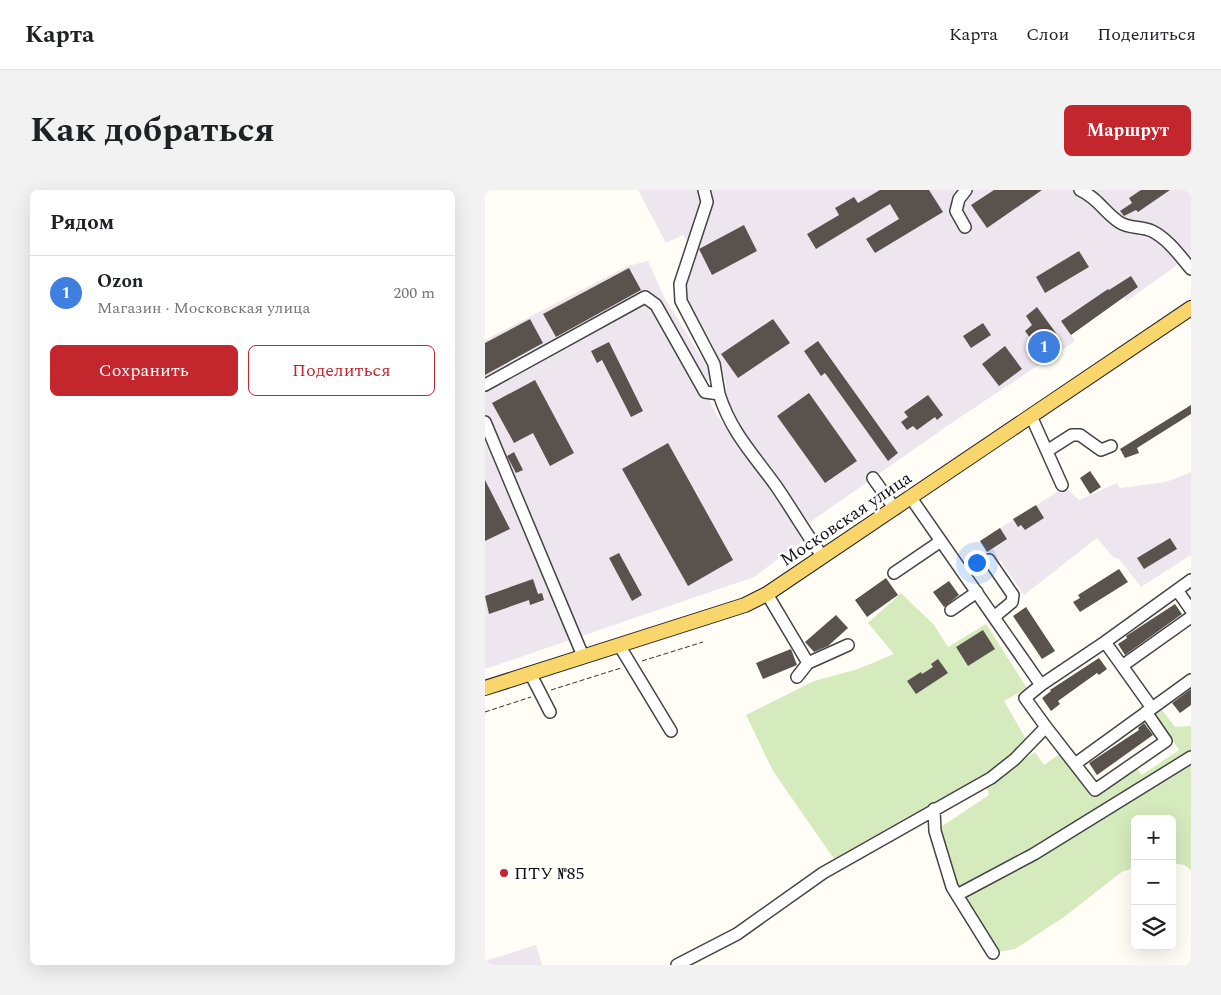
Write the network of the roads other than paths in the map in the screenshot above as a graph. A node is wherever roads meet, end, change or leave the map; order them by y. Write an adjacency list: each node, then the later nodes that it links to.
1 (704, 190): 8 (street)
2 (966, 190): 4 (street)
3 (1080, 190): 5 (street)
4 (965, 227)
5 (1191, 269)
6 (1191, 308): 9 (main road, Московская улица)
7 (485, 384): 8 (street)
8 (719, 394): 18 (street)
9 (1031, 416): 12 (street); 15 (main road, Московская улица)
10 (485, 422): 32 (street)
11 (1111, 446): 12 (street)
12 (1047, 451): 14 (street)
13 (873, 478): 16 (street)
14 (1062, 485)
15 (911, 498): 16 (main road, Московская улица); 17 (street)
16 (895, 509): 18 (main road, Московская улица)
17 (941, 541): 20 (street); 23 (street)
18 (823, 557): 24 (main road, Московская улица)
19 (989, 560): 27 (street)
20 (894, 573)
21 (1191, 580): 22 (street)
22 (1177, 590): 26 (street); 29 (street)
23 (977, 592): 25 (street); 27 (street)
24 (767, 594): 30 (main road, Московская улица); 33 (street)
25 (951, 610)
26 (1191, 610)
27 (994, 616): 38 (street)
28 (1191, 617): 34 (street)
29 (1105, 642): 34 (street); 38 (street)
30 (619, 644): 32 (main road, Московская улица); 43 (street)
31 (848, 646): 33 (street)
32 (583, 656): 35 (main road, Московская улица)
33 (808, 663): 36 (street)
34 (1122, 666): 40 (street)
35 (531, 673): 39 (main road, Московская улица); 41 (street)
36 (797, 677)
37 (1191, 680): 40 (street)
38 (1041, 685): 42 (street)
39 (485, 688)
40 (1149, 710): 45 (street); 45 (street)
41 (550, 712)
42 (1046, 726): 45 (street); 46 (street)
43 (671, 731)
44 (1191, 758): 47 (street)
45 (1075, 764)
46 (934, 809): 47 (street); 49 (street)
47 (957, 895): 48 (street)
48 (993, 953)
49 (677, 965)

